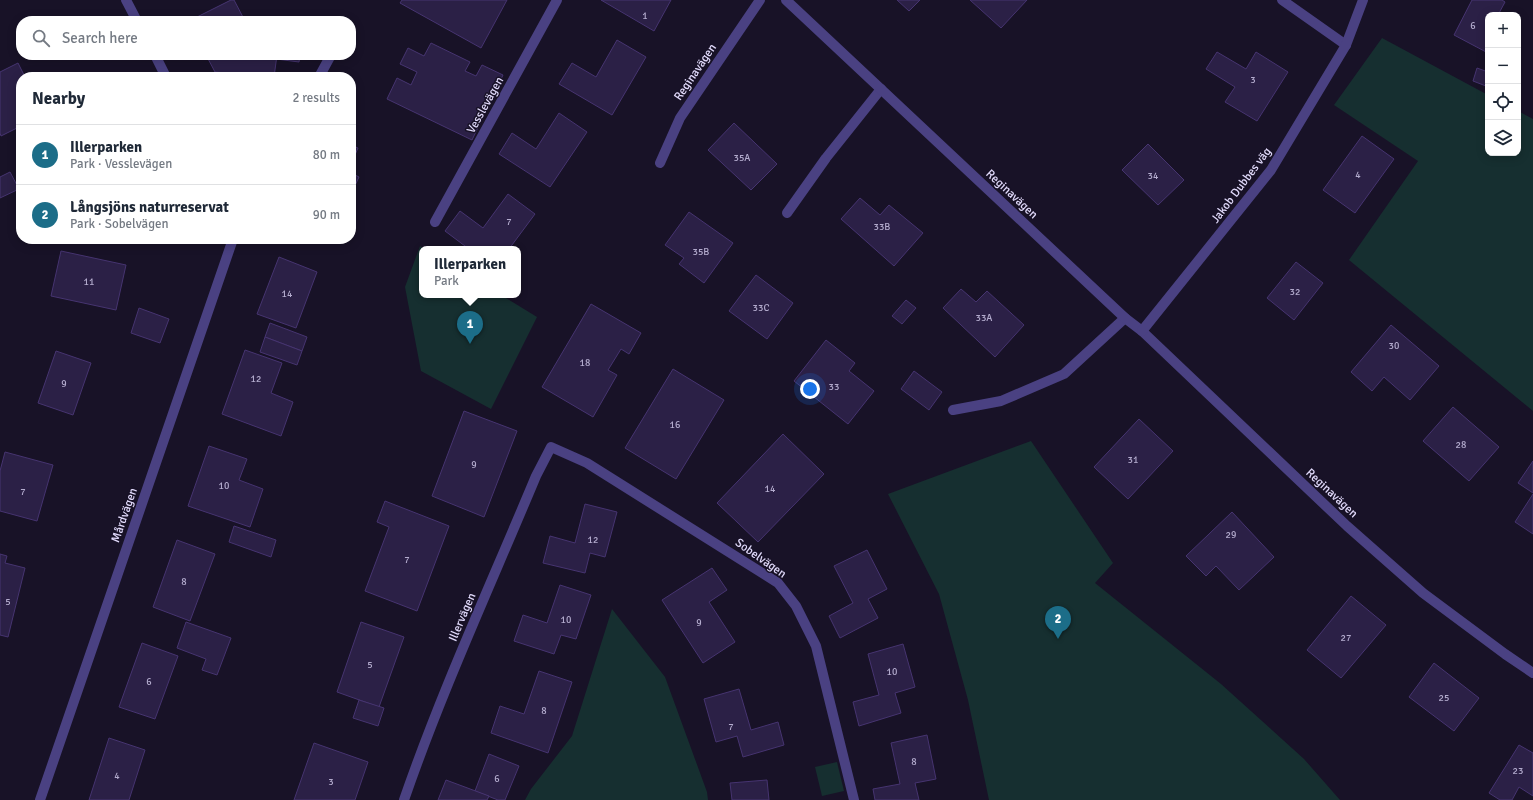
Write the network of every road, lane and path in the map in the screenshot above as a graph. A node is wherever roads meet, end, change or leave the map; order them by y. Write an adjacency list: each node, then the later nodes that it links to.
1 (126, 0): 7 (street)
2 (557, 0): 16 (street, Vesslevägen)
3 (760, 0): 14 (street, Reginavägen)
4 (786, 0): 13 (street, Reginavägen)
5 (1282, 0): 8 (street)
6 (1363, 0): 8 (street, Jakob Dubbes väg)
7 (134, 16)
8 (1346, 46): 19 (street, Jakob Dubbes väg)
9 (158, 60): 11 (street)
10 (328, 60): 12 (street)
11 (164, 72)
12 (322, 72)
13 (882, 89): 15 (street); 18 (street, Reginavägen)
14 (660, 163)
15 (787, 213)
16 (435, 222)
17 (231, 244): 23 (street, Mårdvägen)
18 (1125, 318): 19 (street, Reginavägen); 20 (street)
19 (1142, 331): 22 (street, Reginavägen)
20 (953, 410)
21 (551, 447): 24 (street, Illervägen); 25 (street, Sobelvägen)
22 (1533, 673)
23 (40, 800)
24 (404, 800)
25 (854, 800)

